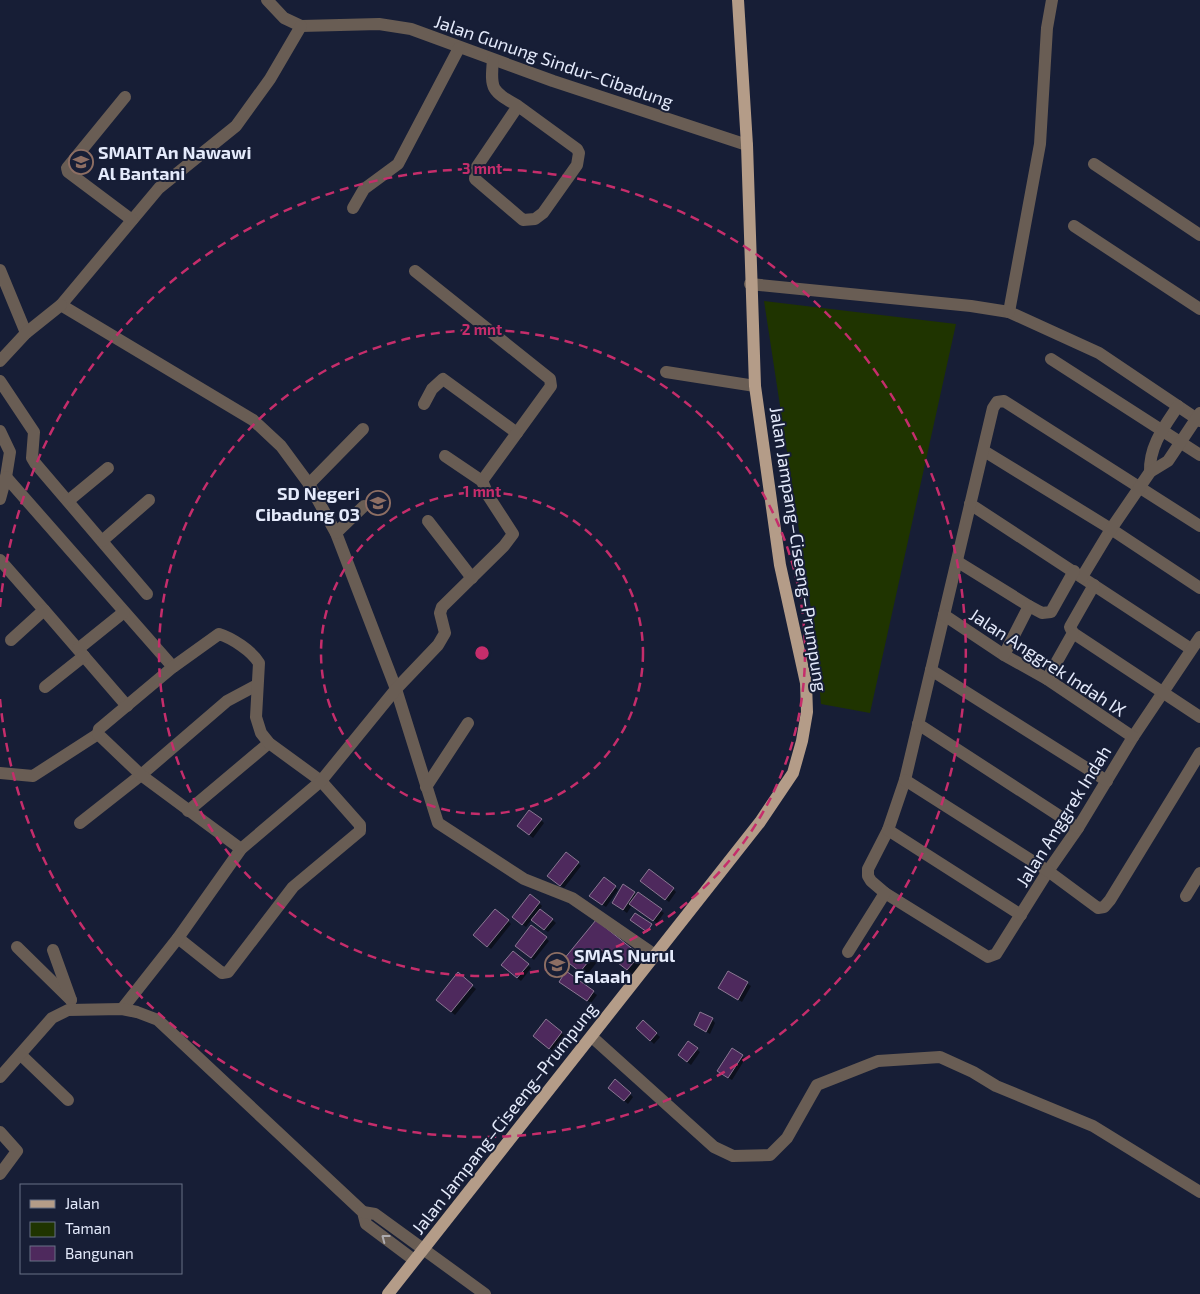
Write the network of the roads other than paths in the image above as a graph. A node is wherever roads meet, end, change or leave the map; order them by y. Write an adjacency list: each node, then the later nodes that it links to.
1 (268, 0): 4 (street)
2 (738, 0): 9 (main road, Jalan Jampang–Ciseeng–Prumpung)
3 (1052, 0): 20 (street)
4 (301, 26): 5 (street, Jalan Gunung Sindur–Cibadung); 12 (street)
5 (459, 48): 6 (street, Jalan Gunung Sindur–Cibadung); 11 (street)
6 (493, 60): 8 (street); 9 (street, Jalan Gunung Sindur–Cibadung)
7 (125, 97): 12 (street)
8 (518, 106): 8 (street)
9 (747, 145): 17 (main road, Jalan Jampang–Ciseeng–Prumpung)
10 (1094, 164): 14 (street)
11 (354, 208)
12 (132, 220): 18 (street)
13 (1074, 226): 19 (street)
14 (1200, 234)
15 (0, 270): 21 (street)
16 (415, 271): 33 (street)
17 (750, 284): 20 (street); 26 (main road, Jalan Jampang–Ciseeng–Prumpung)
18 (60, 305): 21 (street); 42 (street)
19 (1200, 309)
20 (1009, 312): 28 (street)
21 (26, 334): 23 (street)
22 (1051, 359): 32 (street)
23 (0, 361)
24 (666, 372): 26 (street)
25 (0, 381): 46 (street)
26 (755, 386): 106 (main road, Jalan Jampang–Ciseeng–Prumpung)
27 (424, 404): 33 (street)
28 (1178, 406): 29 (street); 32 (street)
29 (1199, 417): 34 (street)
30 (363, 429): 42 (street)
31 (0, 431): 40 (street)
32 (1162, 431): 34 (street); 39 (street)
33 (518, 433): 41 (street)
34 (1181, 443): 36 (street); 39 (street)
35 (984, 451): 43 (street); 47 (street); 51 (street)
36 (1200, 455)
37 (445, 456): 41 (street)
38 (108, 468): 46 (street)
39 (1150, 472): 43 (street)
40 (6, 478): 44 (street); 63 (street)
41 (482, 481): 57 (street)
42 (309, 484): 52 (street)
43 (1140, 487): 50 (street); 51 (street)
44 (0, 499)
45 (149, 500): 53 (street)
46 (68, 501): 53 (street)
47 (970, 504): 55 (street); 56 (street)
48 (364, 506): 52 (street)
49 (428, 521): 57 (street)
50 (1200, 526)
51 (1111, 529): 56 (street); 59 (street)
52 (336, 533): 76 (street)
53 (102, 541): 60 (street)
54 (0, 560): 62 (street)
55 (958, 562): 61 (street); 64 (street)
56 (1078, 574): 58 (street); 61 (street)
57 (472, 578): 76 (street)
58 (1094, 585): 65 (street); 68 (street)
59 (1200, 588)
60 (147, 594)
61 (1029, 606): 70 (street)
62 (44, 610): 67 (street); 69 (street)
63 (124, 612): 69 (street); 71 (street)
64 (944, 615): 70 (street, Jalan Anggrek Indah IX); 72 (street)
65 (1073, 633): 73 (street); 77 (street)
66 (1200, 637): 68 (street, Jalan Anggrek Indah)
67 (11, 640)
68 (1191, 649): 77 (street, Jalan Anggrek Indah)
69 (81, 652): 75 (street); 78 (street)
70 (1004, 655): 73 (street, Jalan Anggrek Indah IX)
71 (173, 667): 74 (street); 78 (street)
72 (931, 670): 81 (street); 90 (street)
73 (1047, 679): 83 (street, Jalan Anggrek Indah IX)
74 (257, 685): 84 (street); 87 (street)
75 (45, 688)
76 (396, 689): 89 (street); 91 (street)
77 (1162, 693): 79 (street); 83 (street, Jalan Anggrek Indah)
78 (127, 706): 82 (street)
79 (1200, 716)
80 (468, 723): 91 (street)
81 (918, 724): 88 (street); 94 (street)
82 (98, 734): 86 (street); 87 (street)
83 (1133, 738): 90 (street, Jalan Anggrek Indah)
84 (269, 743): 89 (street); 92 (street)
85 (1200, 754): 97 (street)
86 (0, 773)
87 (141, 775): 92 (street); 93 (street)
88 (905, 780): 95 (street); 97 (street)
89 (321, 781): 96 (street); 102 (street)
90 (1107, 781): 94 (street, Jalan Anggrek Indah)
91 (426, 787): 106 (street)
92 (188, 811): 96 (street)
93 (80, 823)
94 (1078, 828): 97 (street, Jalan Anggrek Indah)
95 (888, 830): 99 (street); 101 (street)
96 (241, 849): 102 (street)
97 (1048, 871): 101 (street, Jalan Anggrek Indah)
98 (1200, 873): 100 (street)
99 (885, 892): 101 (street, Jalan Anggrek Indah); 105 (street)
100 (1186, 896)
101 (1021, 915)
102 (178, 938): 108 (street)
103 (17, 947): 107 (street)
104 (53, 950): 107 (street)
105 (848, 952)
106 (655, 955): 109 (main road, Jalan Jampang–Ciseeng–Prumpung)
107 (73, 1005): 108 (street); 110 (street)
108 (122, 1009): 116 (street)
109 (592, 1037): 115 (street); 117 (main road, Jalan Jampang–Ciseeng–Prumpung)
110 (21, 1055): 111 (street); 112 (street)
111 (0, 1077)
112 (68, 1100)
113 (0, 1132): 114 (street)
114 (0, 1174)
115 (1200, 1192)
116 (362, 1212): 117 (street); 118 (street, one-way to 116)
117 (422, 1250): 118 (main road, Jalan Jampang–Ciseeng–Prumpung); 120 (street)
118 (414, 1260): 119 (main road, Jalan Jampang–Ciseeng–Prumpung)
119 (388, 1294)
120 (485, 1294)

